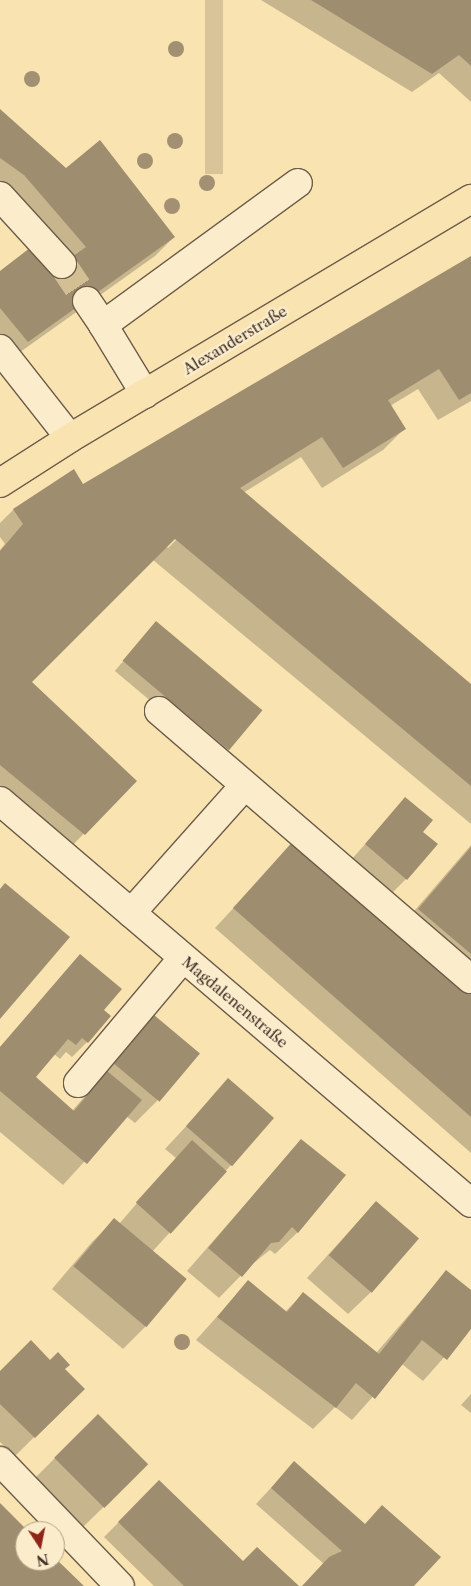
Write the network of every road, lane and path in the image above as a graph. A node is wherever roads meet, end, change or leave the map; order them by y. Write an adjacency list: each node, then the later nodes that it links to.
1 (298, 183): 6 (street)
2 (0, 196): 4 (street)
3 (471, 199): 8 (main road, Alexanderstraße)
4 (62, 264)
5 (87, 301): 6 (street)
6 (103, 325): 8 (street)
7 (0, 349): 9 (street)
8 (145, 394): 9 (main road, Alexanderstraße)
9 (70, 438): 10 (main road, Alexanderstraße)
10 (0, 483)
11 (159, 711): 12 (street)
12 (245, 785): 14 (street); 16 (street)
13 (0, 801): 14 (street, Magdalenenstraße)
14 (131, 913): 15 (street, Magdalenenstraße)
15 (184, 958): 17 (street); 18 (street, Magdalenenstraße)
16 (471, 979)
17 (78, 1083)
18 (471, 1203)
19 (0, 1461): 20 (street)
20 (120, 1586)

